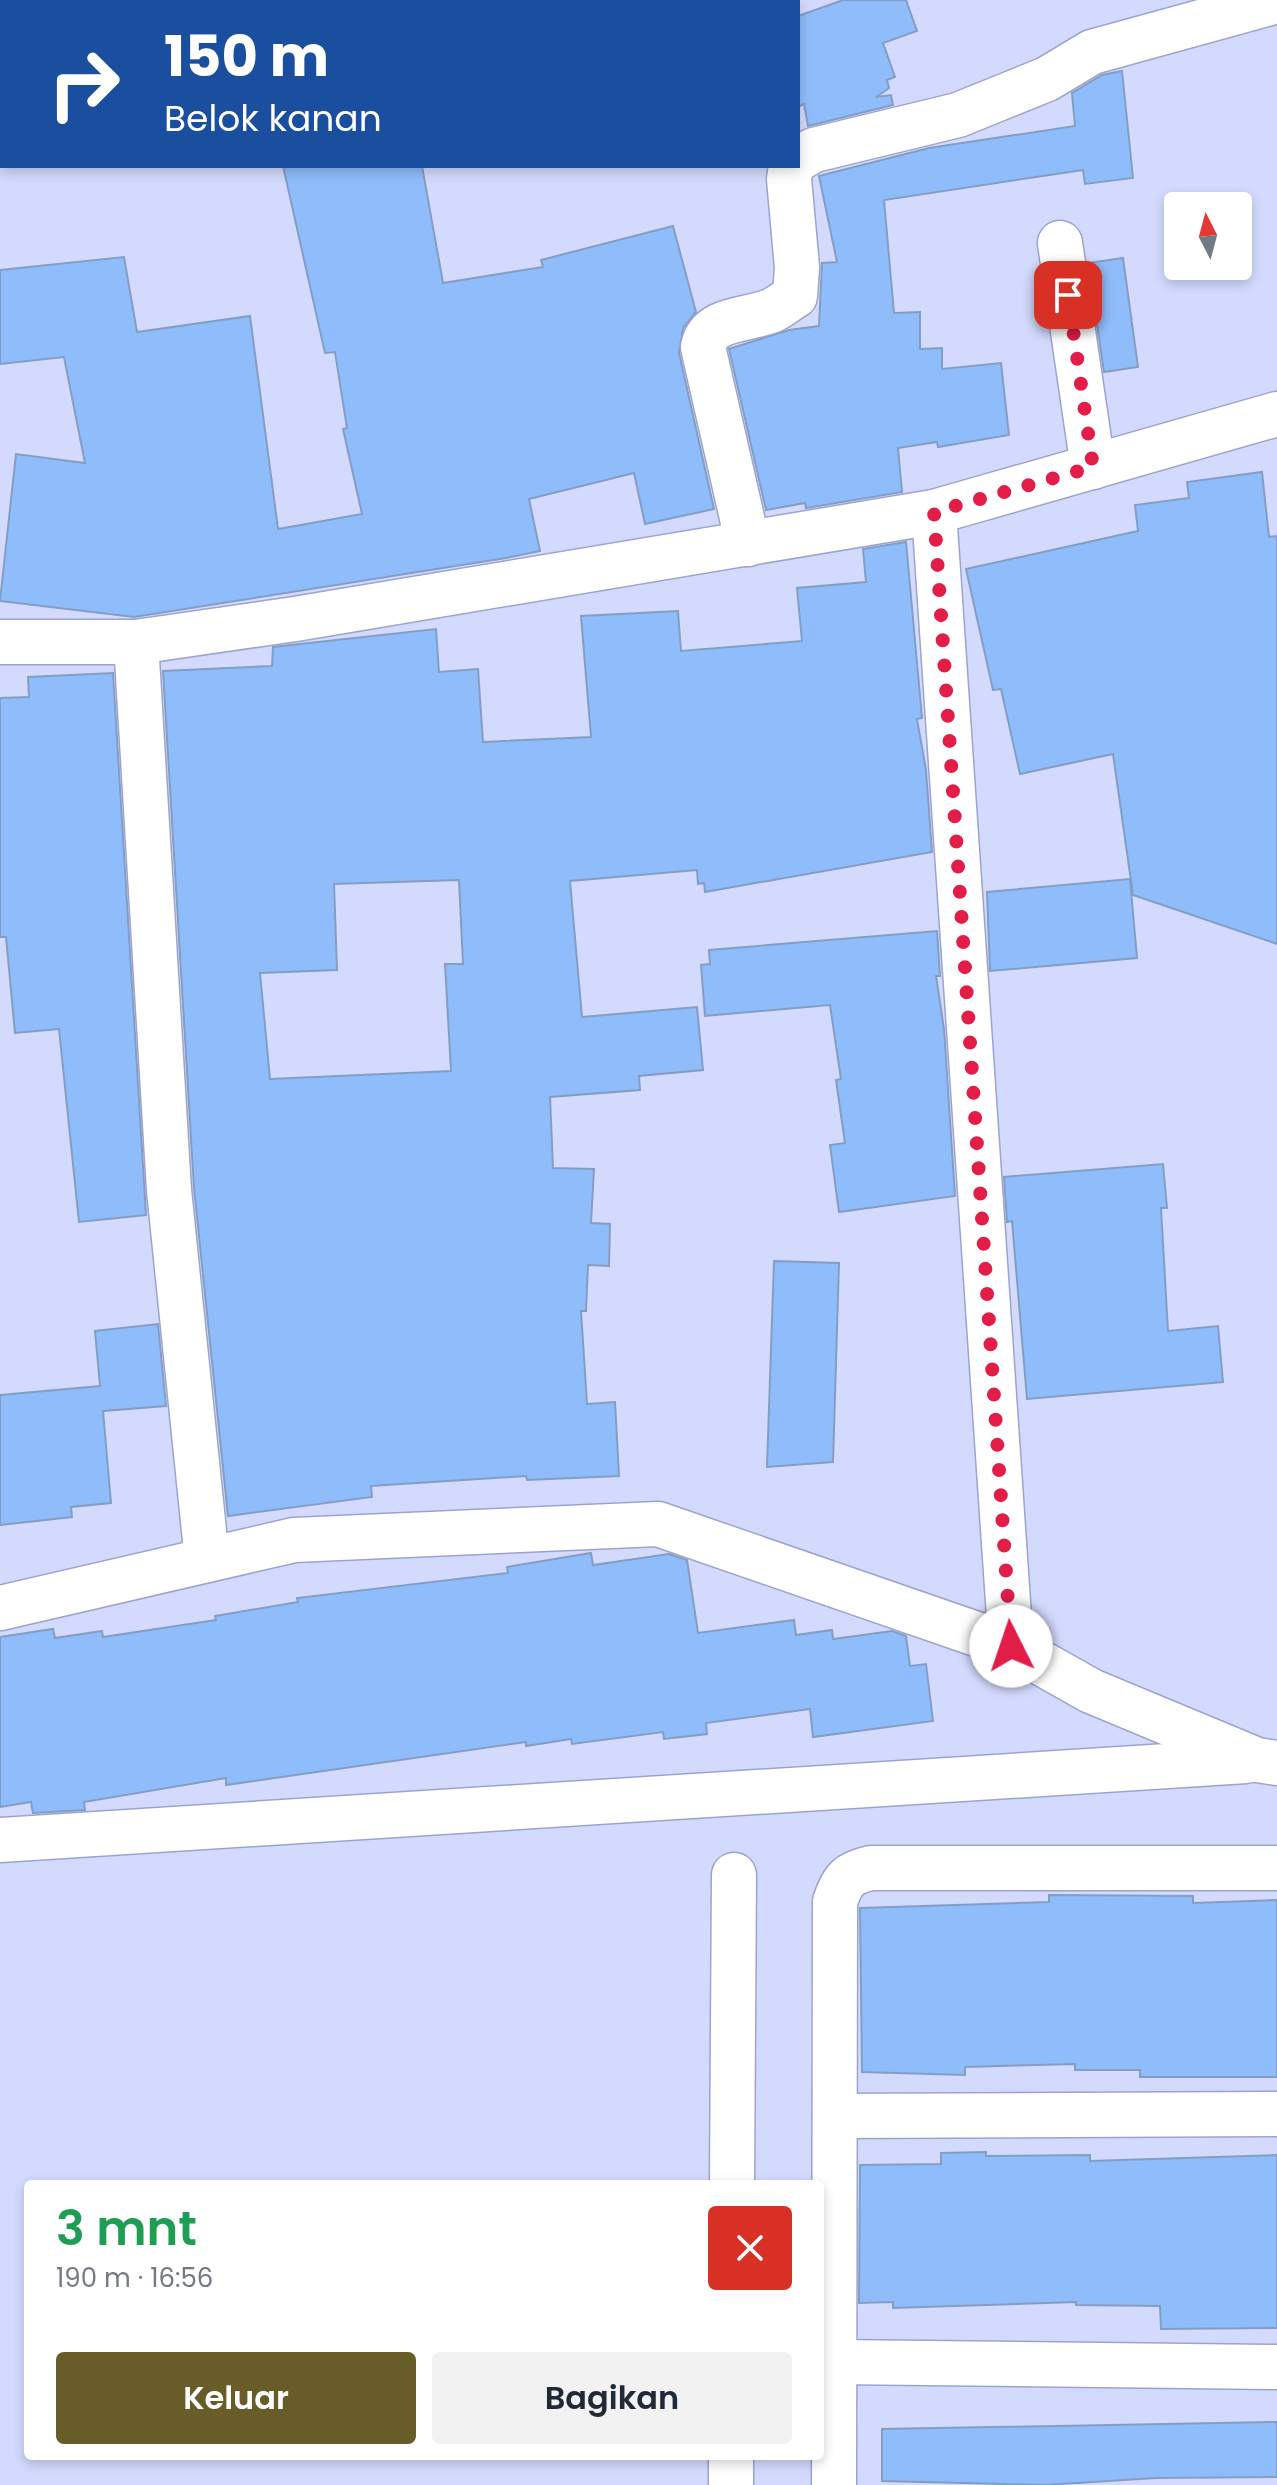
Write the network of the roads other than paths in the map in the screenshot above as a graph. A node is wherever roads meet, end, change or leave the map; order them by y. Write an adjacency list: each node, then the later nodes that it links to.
1 (1277, 1): 2 (street)
2 (800, 158)
3 (791, 168): 8 (street)
4 (1060, 243): 6 (street)
5 (1277, 414): 6 (street)
6 (1093, 467): 7 (street)
7 (934, 512): 8 (street); 13 (street)
8 (748, 544): 10 (street)
9 (0, 642): 10 (street)
10 (136, 642): 11 (street)
11 (207, 1560): 12 (street); 13 (street)
12 (0, 1608)
13 (1011, 1646): 14 (street)
14 (1267, 1761): 15 (street)
15 (0, 1840)
16 (1277, 1868): 19 (street)
17 (734, 1875): 20 (street)
18 (1277, 2114): 19 (street)
19 (835, 2116): 21 (street)
20 (732, 2180)
21 (834, 2362): 22 (street); 25 (street)
22 (1277, 2367)
23 (731, 2460): 24 (street)
24 (731, 2485)
25 (834, 2485)

